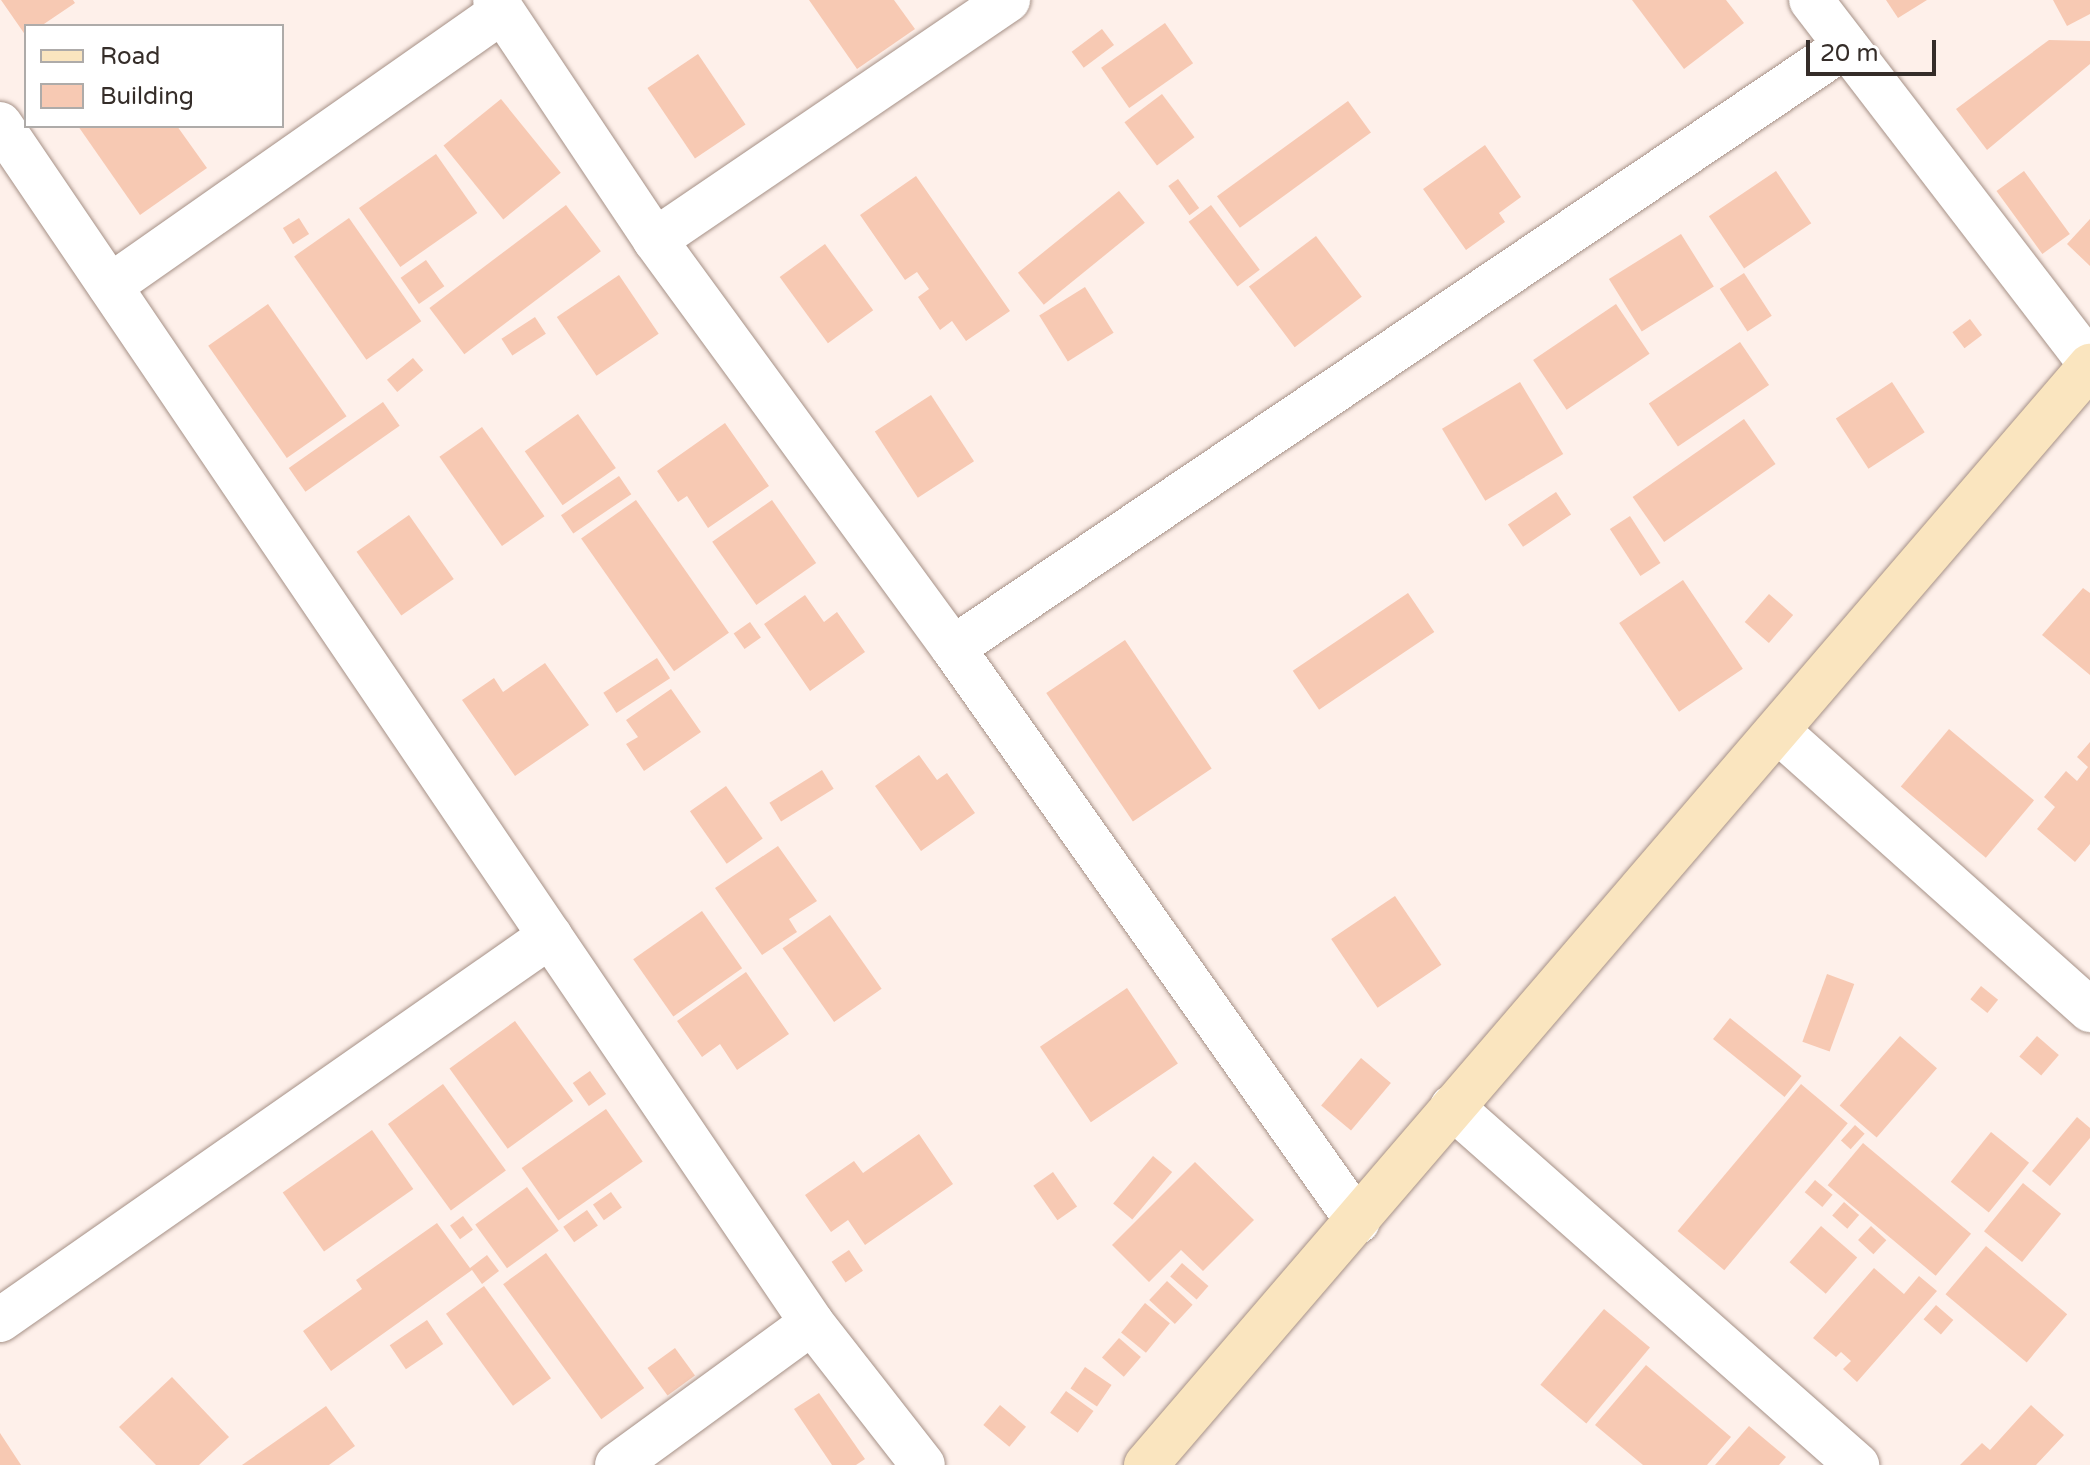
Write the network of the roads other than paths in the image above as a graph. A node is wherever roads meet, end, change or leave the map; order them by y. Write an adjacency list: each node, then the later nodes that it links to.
1 (1008, 0): 6 (street)
2 (1811, 0): 4 (street)
3 (498, 6): 6 (street); 7 (street)
4 (1846, 46): 8 (street); 9 (street)
5 (3, 133): 7 (street)
6 (655, 240): 9 (street)
7 (110, 286): 11 (street)
8 (2090, 365): 10 (street)
9 (953, 648): 14 (street)
10 (1778, 731): 12 (street); 13 (street)
11 (550, 936): 15 (street); 16 (street)
12 (2090, 1010)
13 (1452, 1107): 14 (street); 20 (street)
14 (1358, 1222): 19 (street)
15 (0, 1320)
16 (812, 1323): 17 (street); 18 (street)
17 (617, 1465)
18 (923, 1465)
19 (1146, 1465)
20 (1857, 1465)

